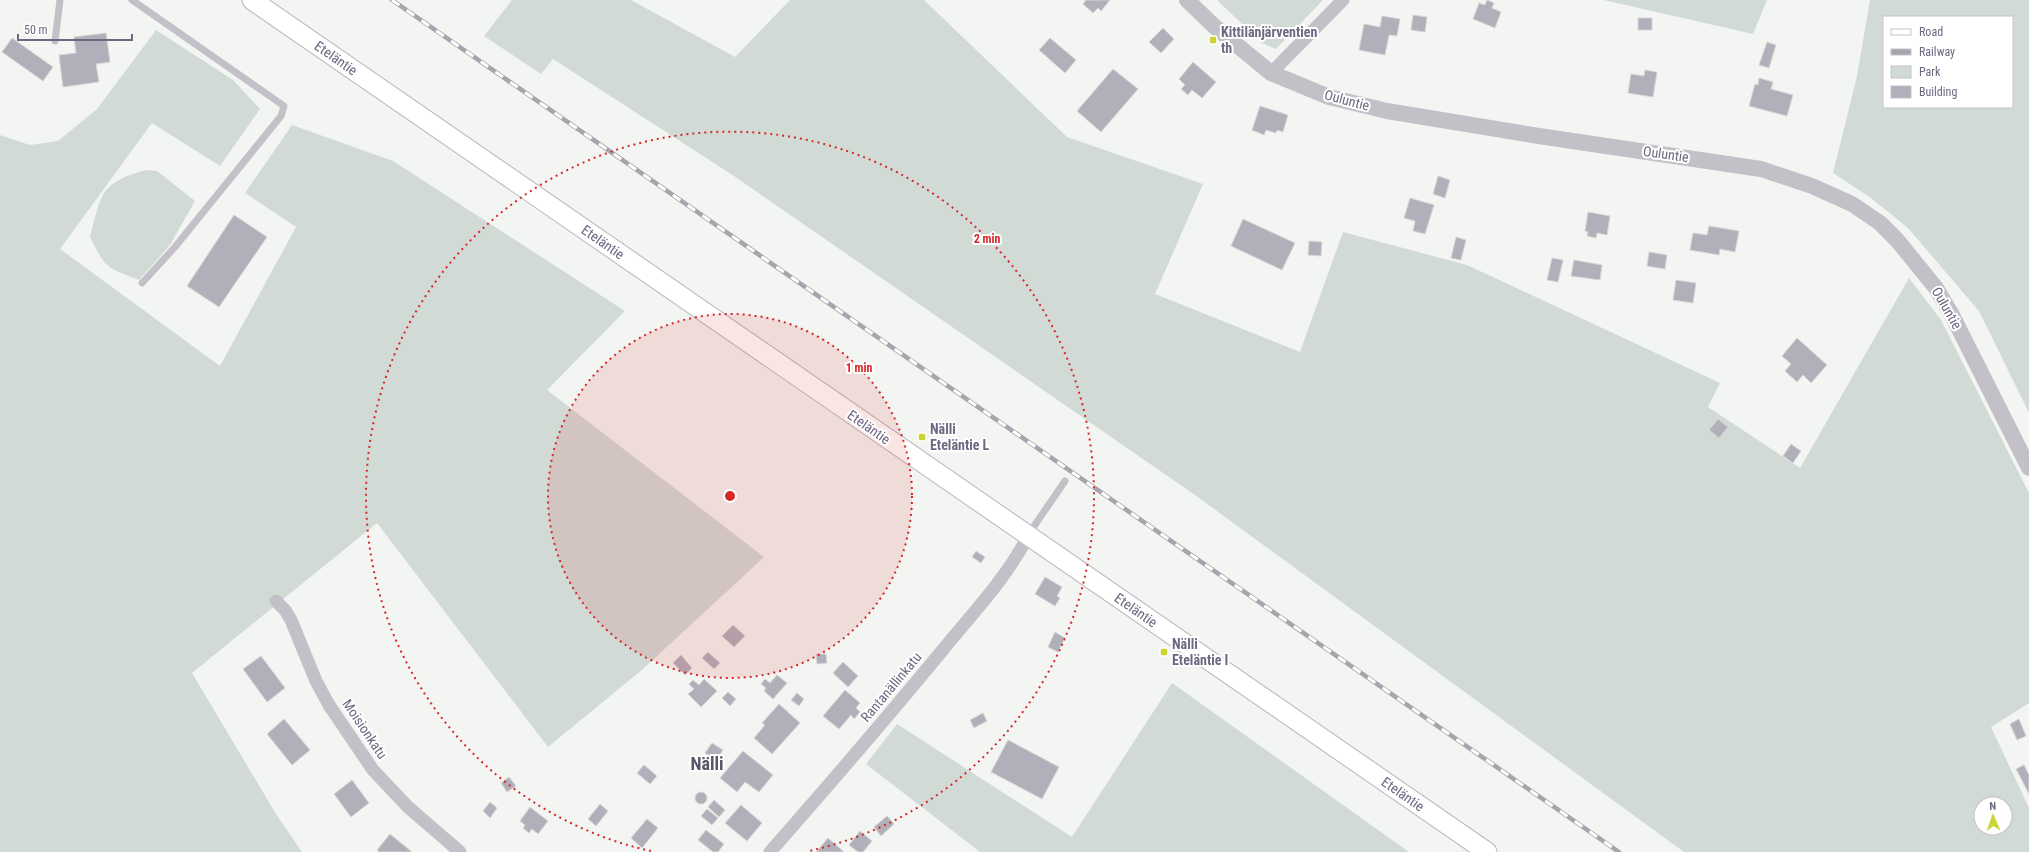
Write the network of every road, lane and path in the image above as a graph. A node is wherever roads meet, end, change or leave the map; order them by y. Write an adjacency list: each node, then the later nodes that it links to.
1 (60, 0): 6 (lane)
2 (132, 0): 8 (lane)
3 (252, 0): 11 (main road, Eteläntie)
4 (1187, 0): 7 (street, Ouluntie)
5 (1343, 0): 7 (street)
6 (55, 41)
7 (1271, 73): 9 (street, Ouluntie)
8 (142, 283)
9 (2029, 468)
10 (1065, 481): 11 (lane)
11 (1028, 536): 14 (street, Rantanällinkatu); 15 (main road, Eteläntie)
12 (276, 601): 13 (street, Moisionkatu)
13 (460, 852)
14 (770, 852)
15 (1487, 852)

